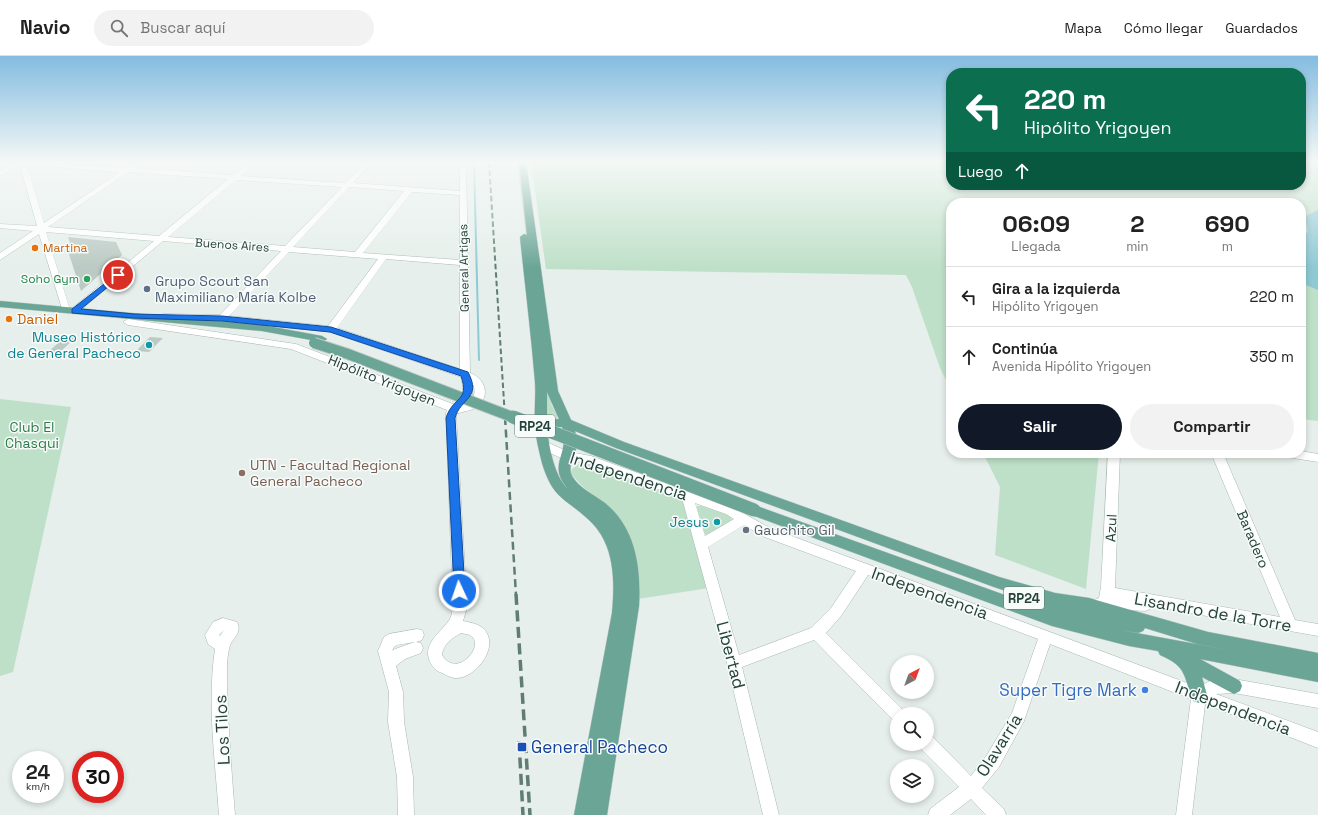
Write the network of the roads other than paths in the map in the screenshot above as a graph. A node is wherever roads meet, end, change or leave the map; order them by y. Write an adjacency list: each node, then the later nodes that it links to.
1 (31, 197): 10 (street)
2 (86, 197): 10 (street)
3 (210, 197): 11 (street)
4 (335, 197): 12 (street)
5 (403, 197): 13 (street)
6 (463, 197): 16 (street, General Artigas)
7 (519, 197): 27 (main road)
8 (527, 197): 26 (main road)
9 (0, 226): 10 (street, Buenos Aires)
10 (38, 230): 11 (street, Buenos Aires); 14 (street); 19 (street)
11 (161, 240): 12 (street, Buenos Aires); 19 (street)
12 (287, 249): 13 (street, Buenos Aires); 20 (street)
13 (357, 255): 15 (street, Buenos Aires)
14 (0, 257)
15 (384, 257): 16 (street, Buenos Aires); 22 (street)
16 (464, 263): 24 (street, General Artigas)
17 (0, 304): 19 (main road, RP24)
18 (0, 311): 21 (main road, RP24)
19 (70, 311): 21 (main road, RP24)
20 (222, 318): 21 (street, Hipólito Yrigoyen); 22 (street, Hipólito Yrigoyen)
21 (131, 319): 23 (main road, RP24); 25 (street, Hipólito Yrigoyen)
22 (331, 329): 24 (street, Hipólito Yrigoyen)
23 (318, 341): 35 (main road, RP24, bridge); 47 (main road, RP24)
24 (465, 374): 25 (street, General Artigas)
25 (454, 409): 40 (street)
26 (567, 423): 27 (main road); 29 (main road); 39 (main road)
27 (541, 424): 28 (main road)
28 (544, 445): 29 (street, Independencia); 64 (main road)
29 (567, 456): 34 (street, Independencia); 65 (main road)
30 (1306, 456): 33 (street)
31 (1114, 458): 38 (street, Azul)
32 (1219, 458): 41 (street, Baradero)
33 (1318, 458)
34 (687, 495): 35 (street, Independencia); 36 (street, Libertad)
35 (749, 514): 36 (street); 37 (street, Independencia); 48 (main road, RP24)
36 (702, 544): 53 (street, Libertad)
37 (865, 569): 45 (street); 46 (street, Independencia)
38 (1106, 598): 39 (street, Lisandro de la Torre); 41 (street, Lisandro de la Torre)
39 (1089, 605): 47 (main road)
40 (460, 607): 42 (street); 44 (street)
41 (1290, 625): 43 (street, Lisandro de la Torre)
42 (468, 627): 44 (street); 44 (street)
43 (1318, 630)
44 (448, 632)
45 (816, 633): 53 (street); 58 (street)
46 (1046, 636): 56 (street, Independencia); 61 (street, Olavarría)
47 (1206, 638): 52 (main road, RP24)
48 (1129, 639): 51 (main road); 54 (main road, RP24)
49 (416, 641): 63 (street)
50 (222, 646): 62 (street, Los Tilos)
51 (1180, 656): 55 (main road); 56 (main road)
52 (1318, 660)
53 (734, 663): 66 (street, Libertad)
54 (1318, 674)
55 (1234, 686): 56 (street); 57 (street)
56 (1199, 695): 59 (street, Independencia); 69 (street)
57 (1318, 701)
58 (891, 707)
59 (1318, 740)
60 (934, 750): 61 (street)
61 (972, 788): 67 (street, Olavarría); 68 (street)
62 (227, 815)
63 (406, 815)
64 (583, 815)
65 (598, 815)
66 (770, 815)
67 (936, 815)
68 (998, 815)
69 (1184, 815)

